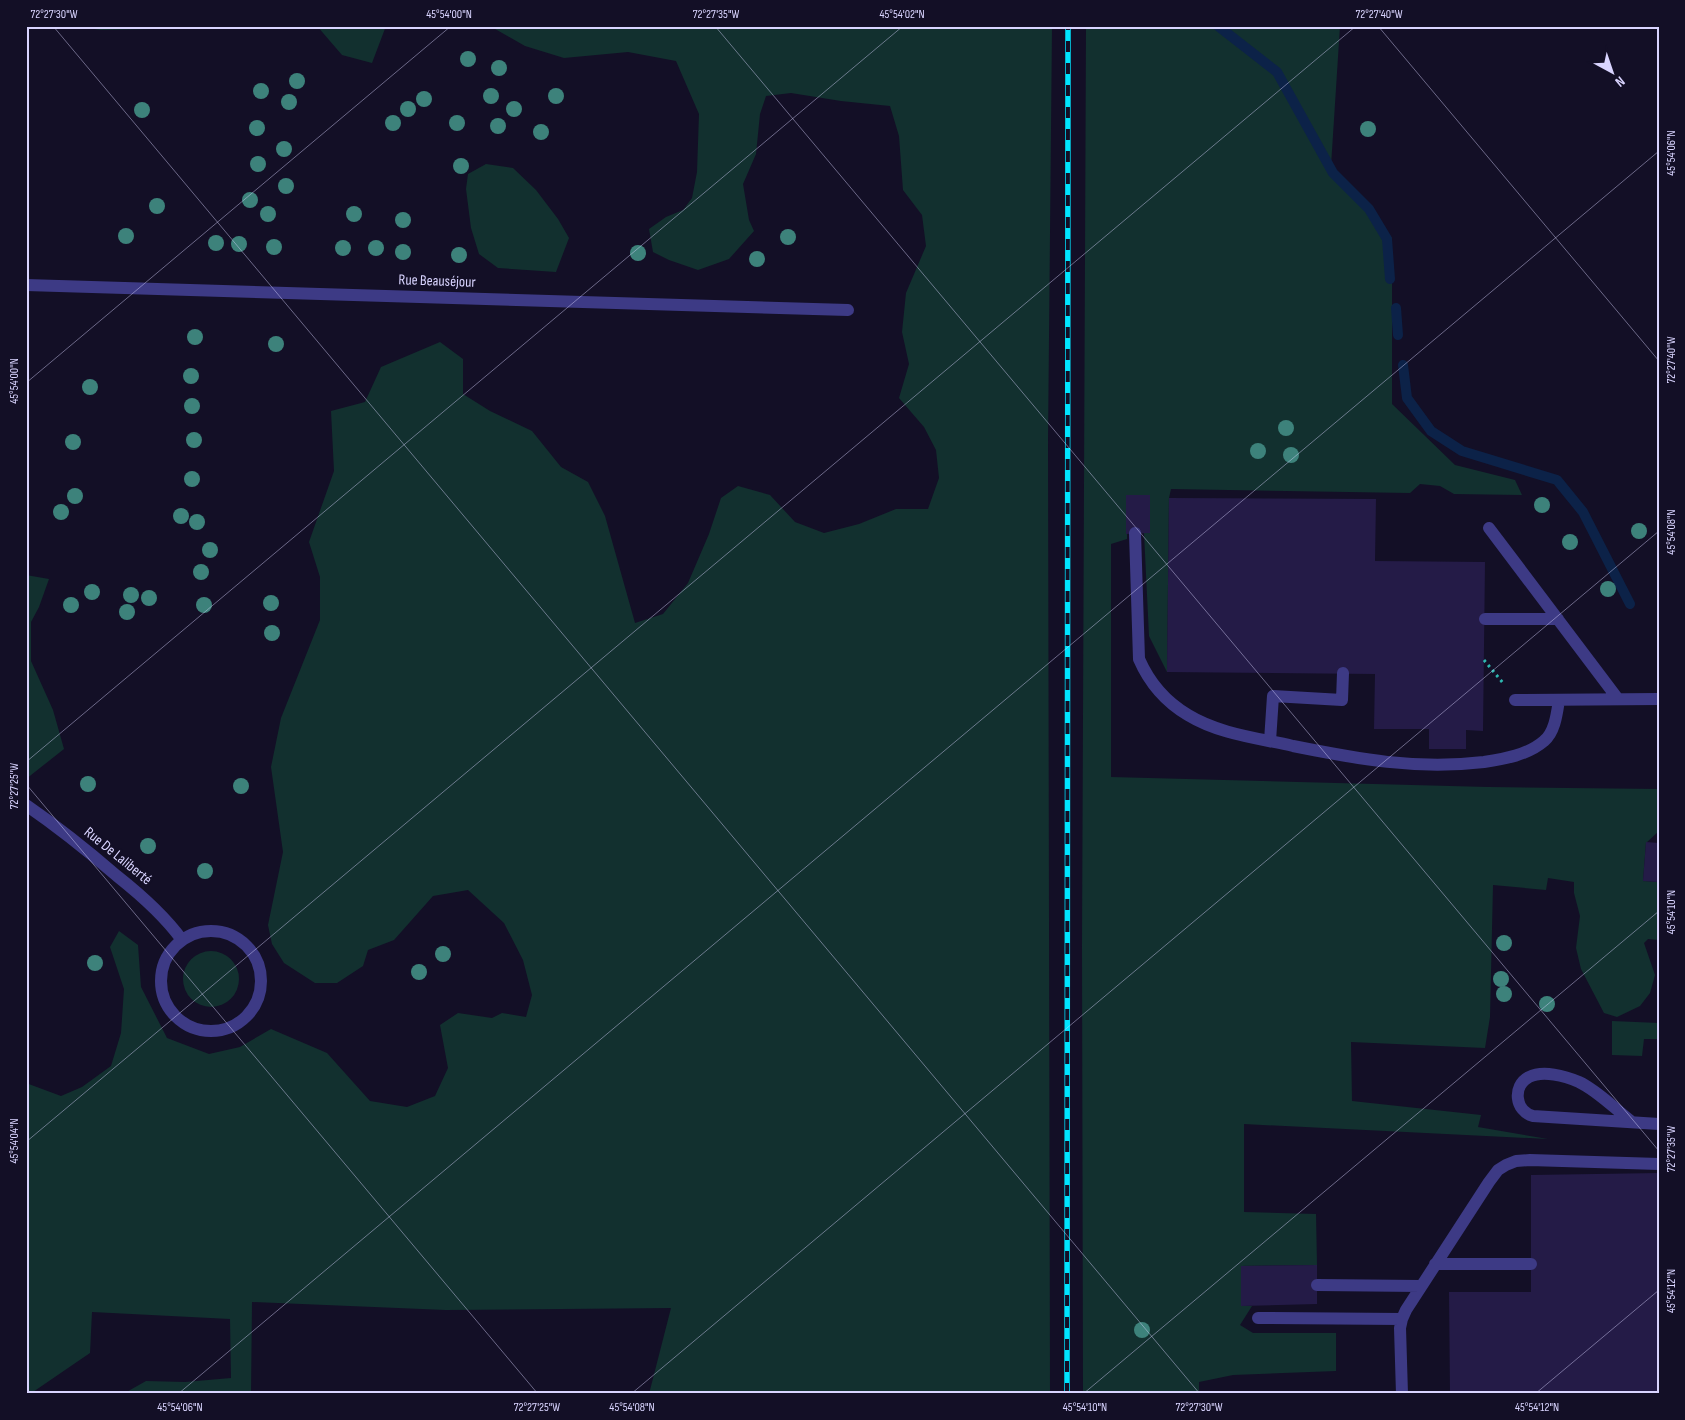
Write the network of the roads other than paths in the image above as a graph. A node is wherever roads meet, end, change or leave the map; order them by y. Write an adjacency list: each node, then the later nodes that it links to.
1 (26, 285): 2 (street, Rue Beauséjour)
2 (848, 310)
3 (1489, 528): 6 (street)
4 (1135, 533): 12 (street)
5 (1484, 619): 6 (street)
6 (1558, 619): 8 (street)
7 (1344, 673): 12 (street)
8 (1618, 699): 9 (street); 11 (street)
9 (1659, 699)
10 (1516, 700): 11 (street)
11 (1559, 700): 12 (street)
12 (1270, 741)
13 (26, 805): 14 (street, Rue De Laliberté)
14 (182, 940): 14 (street)
15 (1632, 1122): 15 (street); 16 (street)
16 (1659, 1124)
17 (1659, 1164): 18 (street)
18 (1435, 1264): 19 (street); 21 (street)
19 (1531, 1264)
20 (1317, 1285): 21 (street)
21 (1421, 1286): 23 (street)
22 (1258, 1318): 23 (street)
23 (1402, 1318): 24 (street)
24 (1402, 1394)

